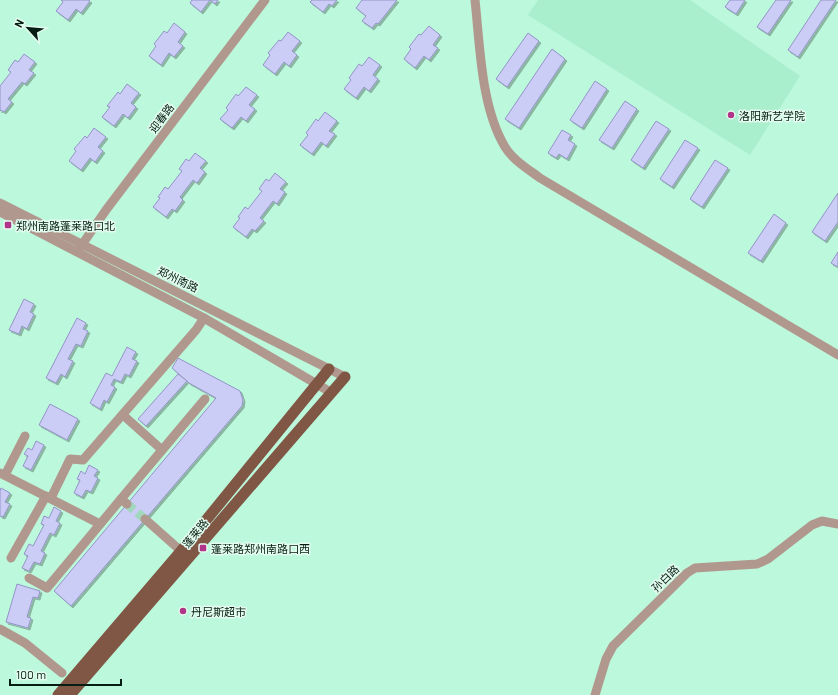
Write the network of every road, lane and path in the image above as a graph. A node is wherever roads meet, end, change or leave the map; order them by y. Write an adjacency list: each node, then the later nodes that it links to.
1 (259, 0): 5 (street, 迎春路)
2 (265, 0): 5 (street, 迎春路)
3 (475, 0): 9 (street)
4 (0, 203): 7 (street, 郑州南路)
5 (104, 209): 7 (street, 迎春路)
6 (0, 212): 7 (street, 郑州南路)
7 (77, 247): 8 (street, 郑州南路); 10 (street, 郑州南路)
8 (204, 318): 12 (street, 郑州南路); 15 (street)
9 (838, 355)
10 (329, 369): 11 (street, 郑州南路); 12 (main road, 蓬莱路)
11 (345, 378): 13 (main road, 蓬莱路)
12 (317, 384): 13 (street, 郑州南路); 23 (main road, 蓬莱路)
13 (332, 393): 29 (main road, 蓬莱路)
14 (205, 399): 17 (street)
15 (123, 415): 17 (street); 19 (street)
16 (25, 436): 18 (street)
17 (162, 449): 21 (street)
18 (2, 474): 19 (street)
19 (48, 497): 21 (street); 24 (street)
20 (145, 519): 23 (street)
21 (100, 524): 25 (street)
22 (838, 524): 30 (street, 孙白路)
23 (181, 551): 28 (main road, 蓬莱路)
24 (11, 558)
25 (29, 578)
26 (0, 629): 27 (street)
27 (62, 673)
28 (58, 695)
29 (70, 695)
30 (594, 695)

